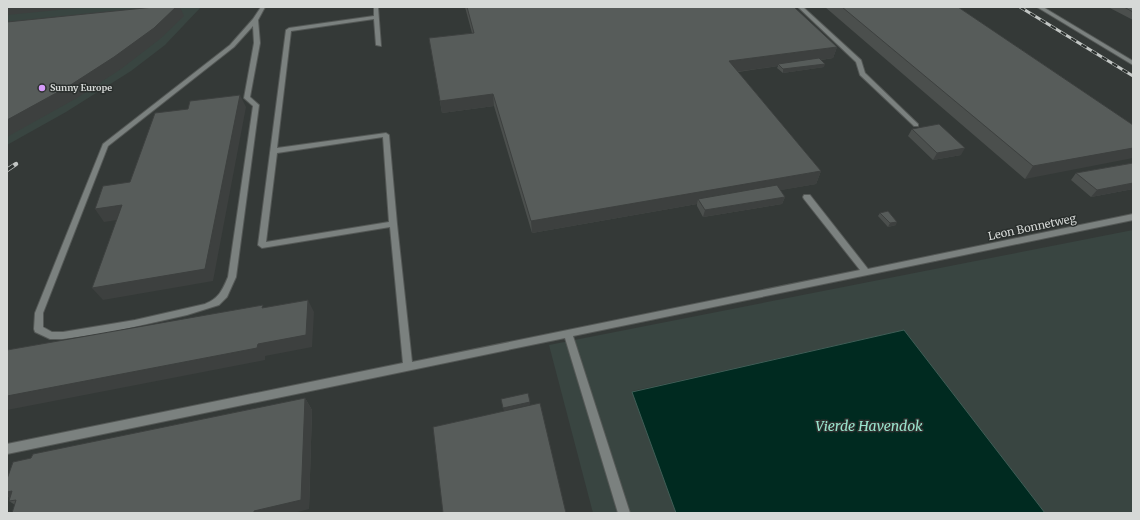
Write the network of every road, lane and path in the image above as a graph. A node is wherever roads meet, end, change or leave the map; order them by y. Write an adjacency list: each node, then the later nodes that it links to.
1 (263, 7): 6 (street)
2 (376, 7): 5 (street)
3 (800, 7): 9 (street)
4 (1039, 7): 8 (street)
5 (376, 17): 7 (street); 10 (street)
6 (255, 20): 6 (street)
7 (379, 45)
8 (1133, 62)
9 (916, 125)
10 (274, 151): 13 (street); 13 (street)
11 (807, 197): 14 (street)
12 (1133, 217): 14 (street, Leon Bonnetweg)
13 (393, 224): 16 (street)
14 (866, 272): 15 (street, Leon Bonnetweg)
15 (568, 334): 16 (street, Leon Bonnetweg); 18 (street)
16 (408, 367): 17 (street, Leon Bonnetweg)
17 (7, 449)
18 (624, 513)

